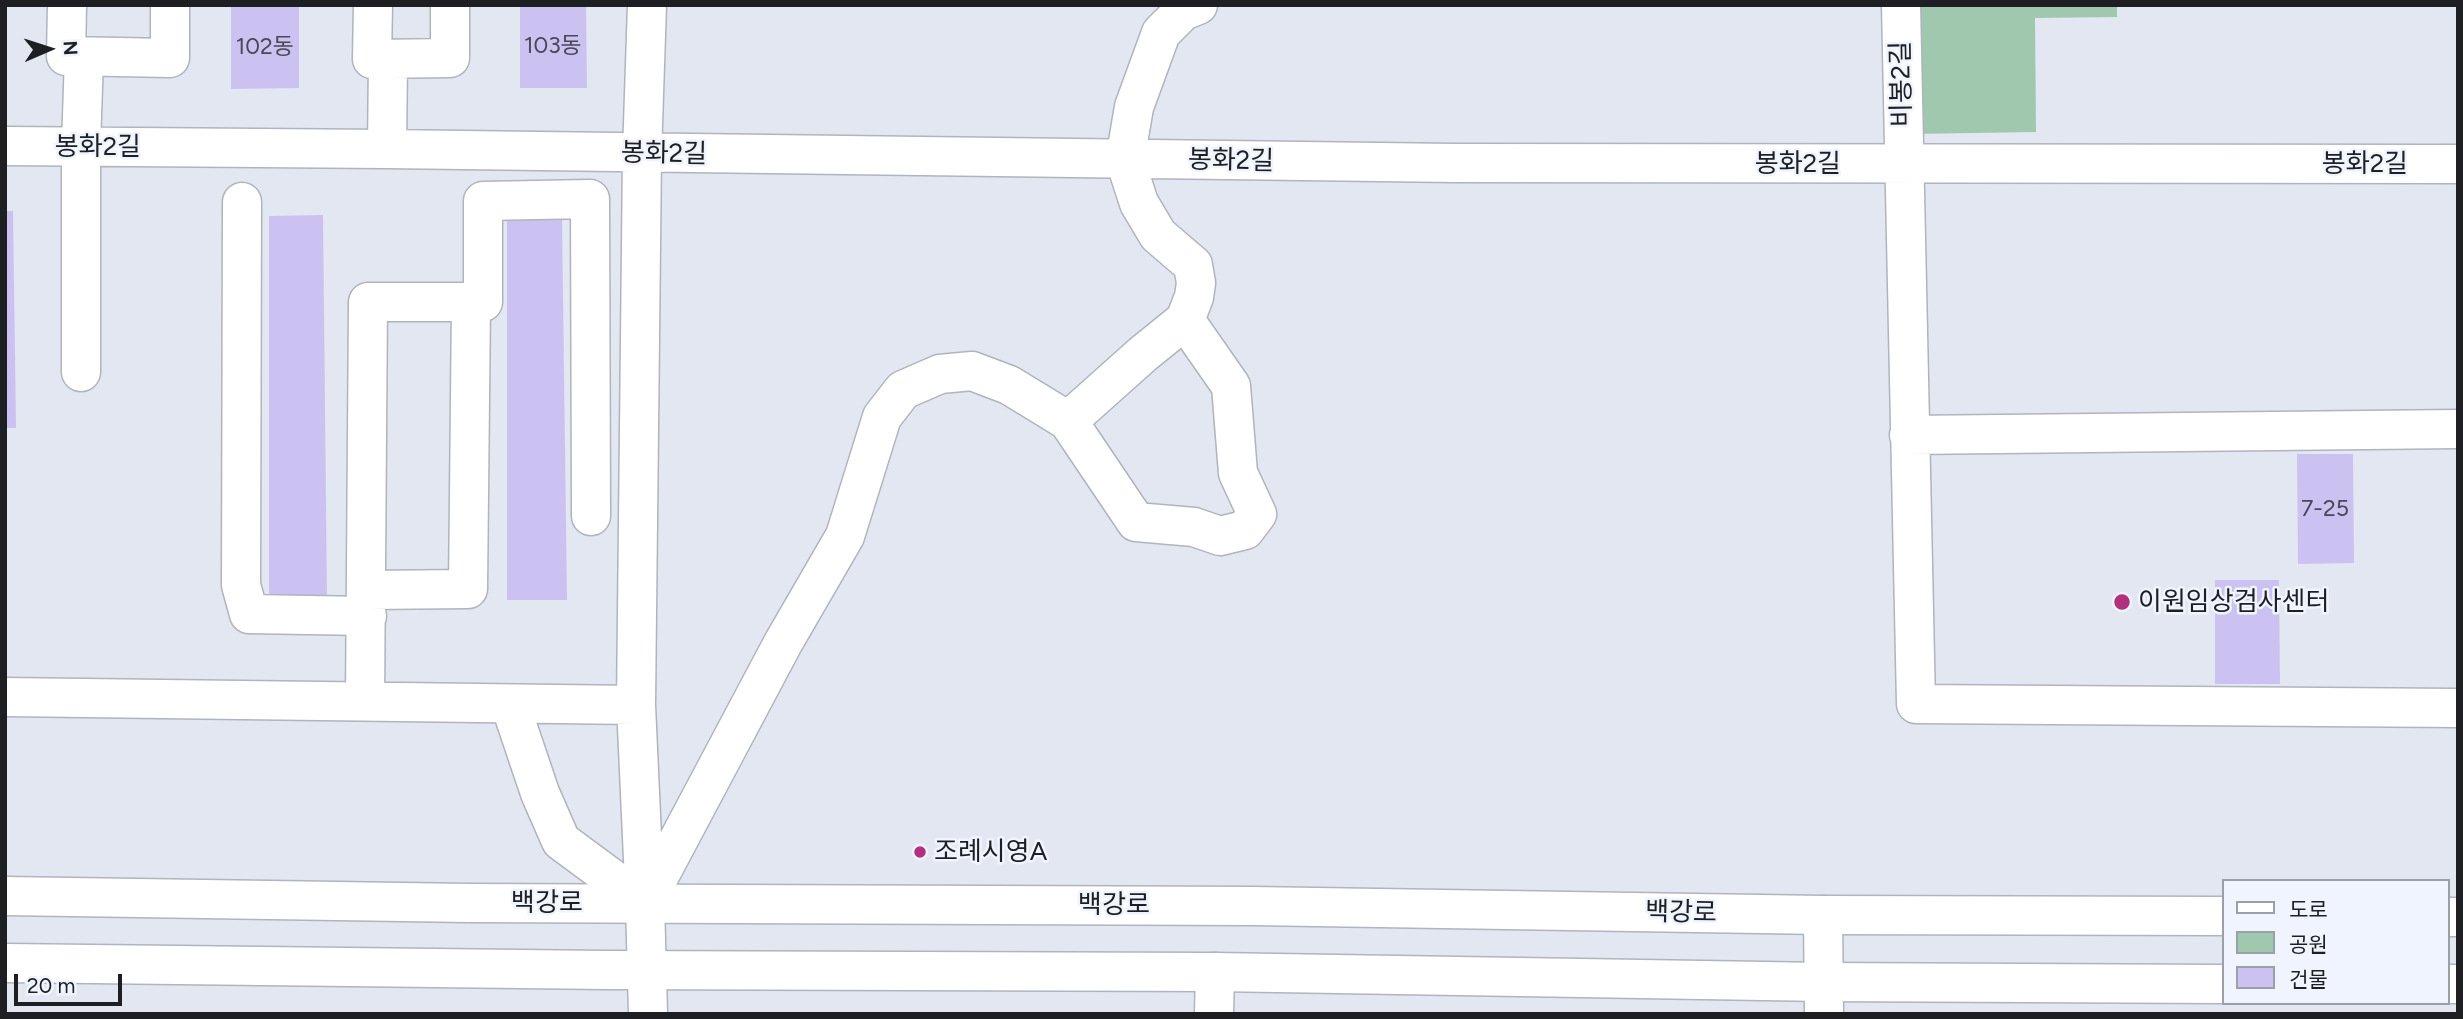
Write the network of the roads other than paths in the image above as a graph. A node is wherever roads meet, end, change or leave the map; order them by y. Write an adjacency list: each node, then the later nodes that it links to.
1 (67, 5): 8 (street)
2 (170, 5): 8 (street)
3 (373, 5): 9 (street)
4 (450, 5): 9 (street)
5 (648, 5): 13 (street)
6 (1198, 5): 14 (street)
7 (1901, 5): 15 (street, 비봉2길)
8 (84, 57): 11 (street)
9 (387, 59): 12 (street)
10 (5, 146): 11 (street, 봉화2길)
11 (81, 146): 12 (street, 봉화2길); 20 (street)
12 (387, 149): 13 (street, 봉화2길)
13 (642, 154): 14 (street, 봉화2길); 29 (street)
14 (1125, 160): 15 (street, 봉화2길); 19 (street)
15 (1903, 164): 16 (street, 봉화2길); 23 (street, 비봉2길)
16 (2458, 164)
17 (242, 202): 25 (street)
18 (471, 303): 24 (street); 25 (street); 25 (street)
19 (1185, 320): 21 (street); 21 (street)
20 (80, 372)
21 (1068, 421): 32 (street)
22 (2458, 429): 23 (street)
23 (1909, 435): 30 (street, 비봉2길)
24 (591, 516)
25 (367, 603): 27 (street)
26 (5, 697): 27 (street)
27 (365, 702): 28 (street)
28 (510, 704): 29 (street); 32 (street)
29 (636, 705): 32 (street)
30 (2458, 708)
31 (5, 896): 32 (street, 백강로)
32 (646, 903): 33 (street, 백강로); 36 (street)
33 (1824, 915): 34 (street, 백강로); 39 (street)
34 (2222, 916)
35 (5, 963): 36 (street)
36 (648, 970): 37 (street); 40 (street)
37 (1215, 972): 39 (street); 41 (street)
38 (2222, 984): 39 (street)
39 (1824, 998)
40 (648, 1014)
41 (1214, 1014)

